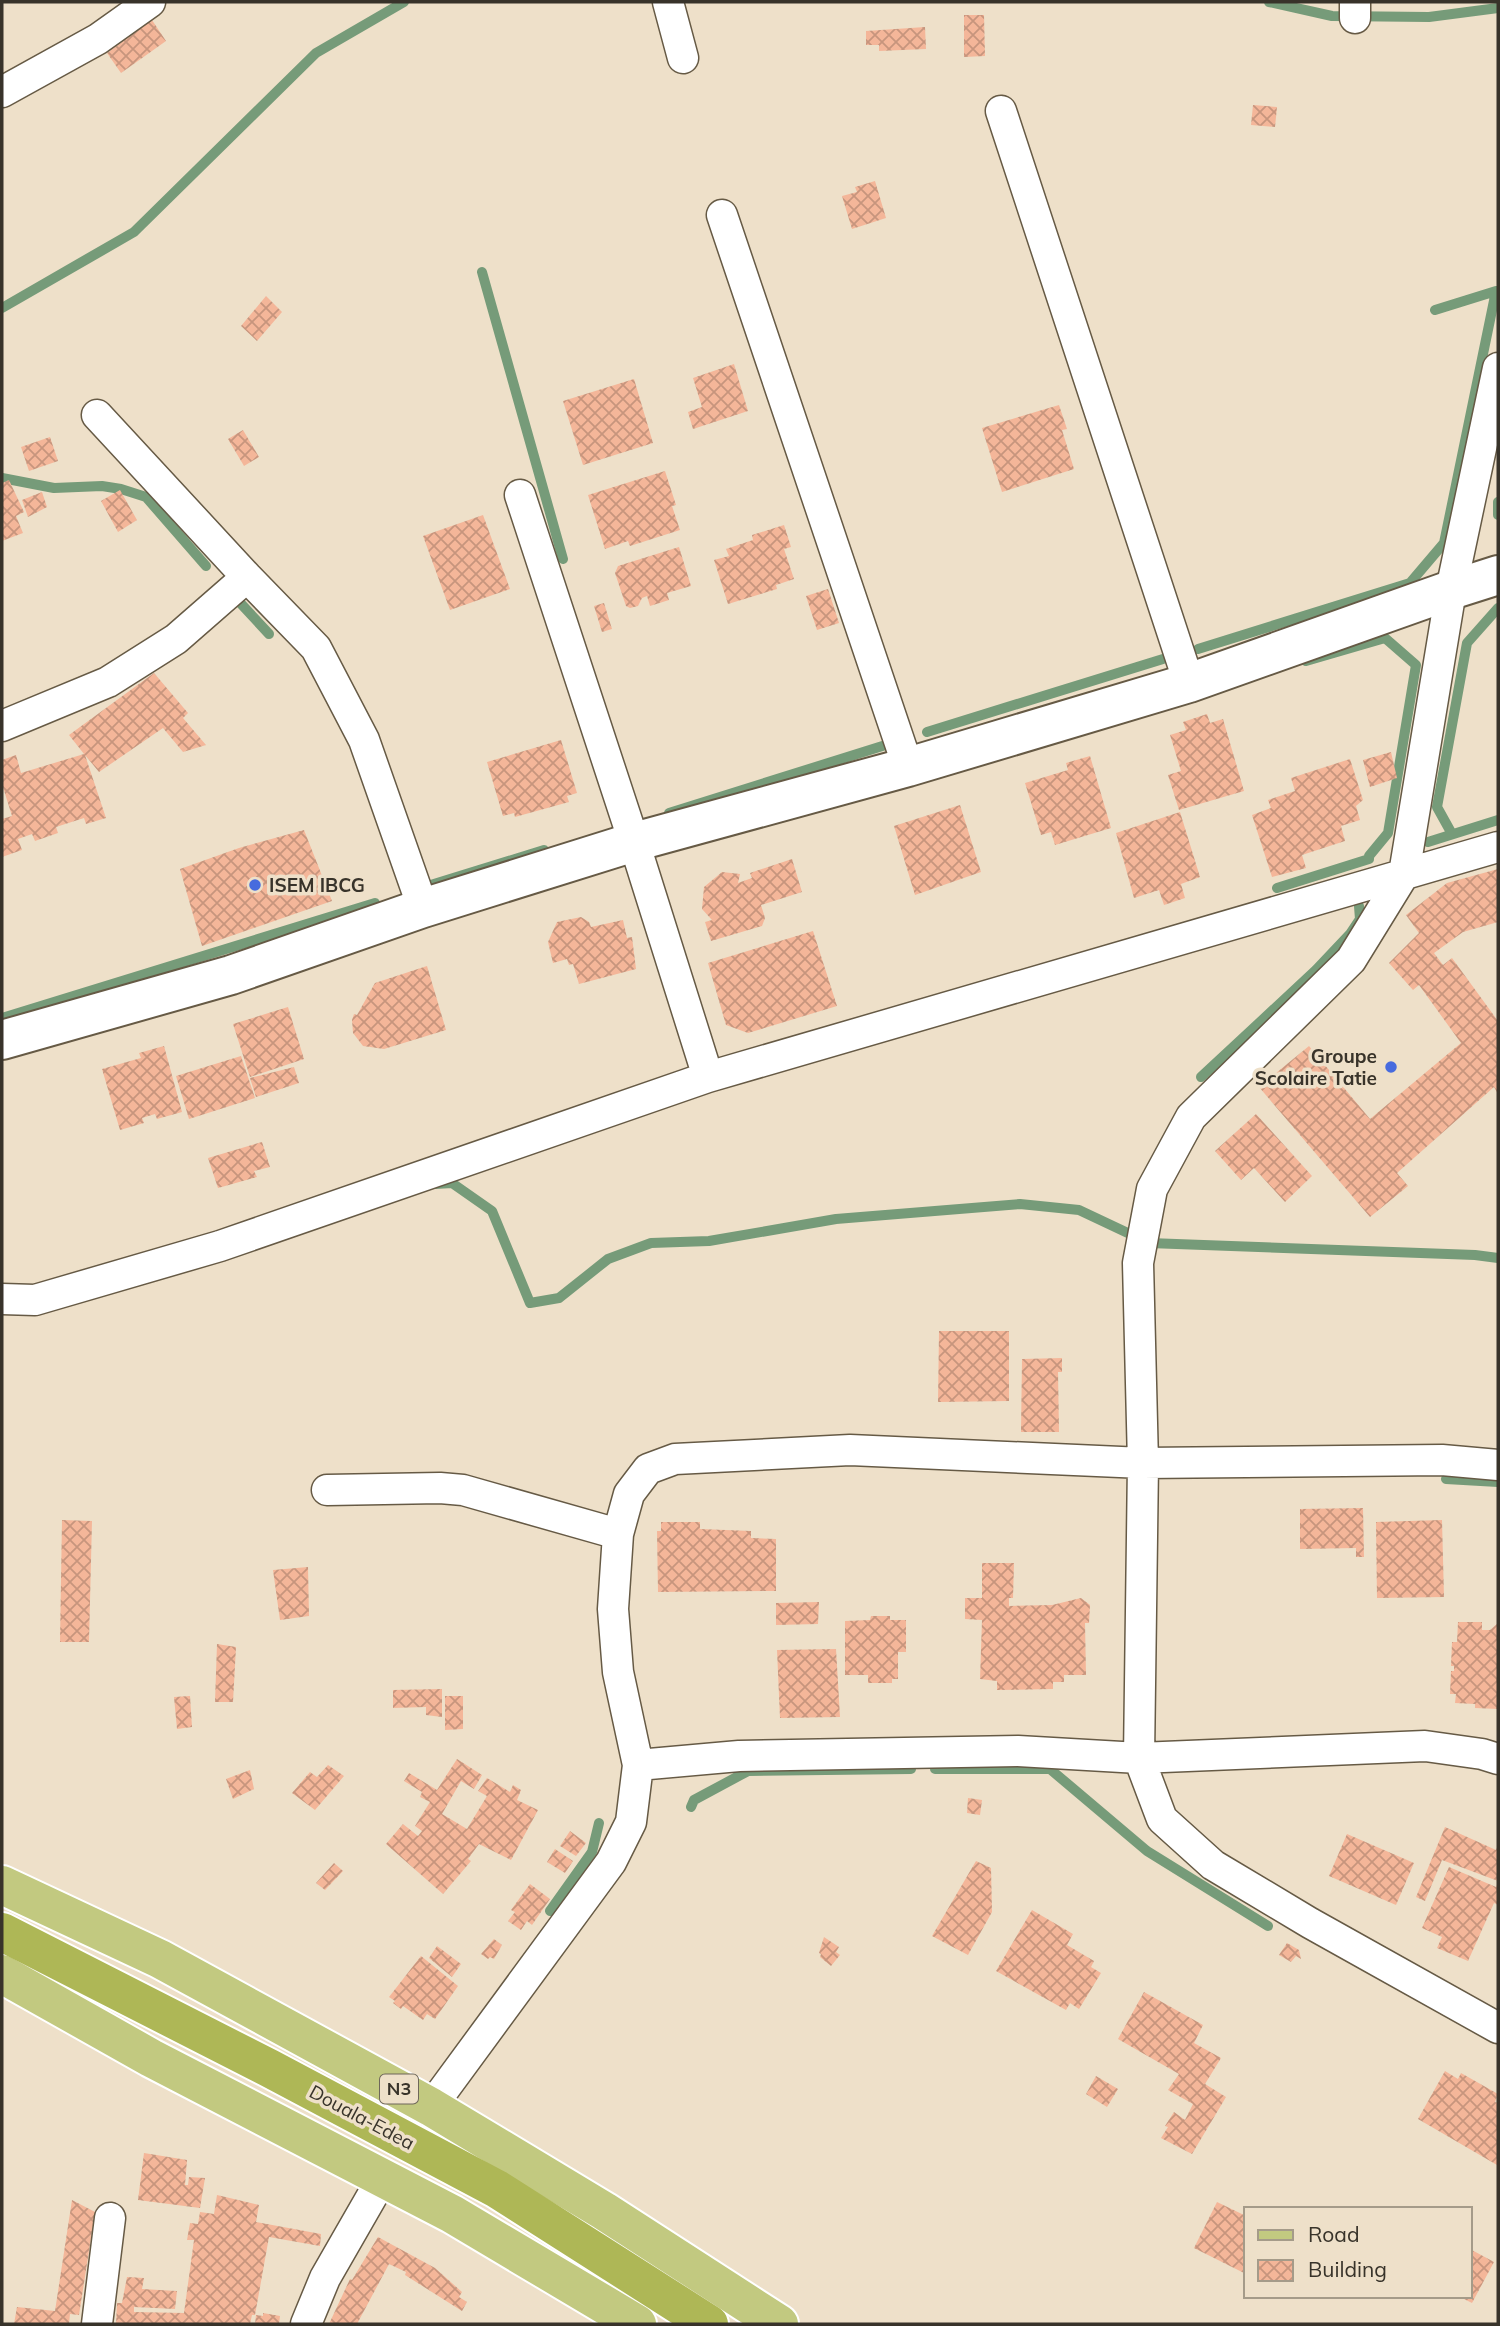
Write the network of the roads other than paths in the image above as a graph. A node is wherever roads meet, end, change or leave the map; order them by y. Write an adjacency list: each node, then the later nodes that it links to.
1 (150, 2): 4 (street)
2 (668, 2): 3 (street)
3 (684, 58)
4 (2, 92)
5 (1001, 111): 13 (street)
6 (722, 215): 15 (street)
7 (1498, 368): 12 (street)
8 (97, 415): 11 (street)
9 (520, 495): 16 (street)
10 (1498, 575): 12 (main road)
11 (247, 577): 14 (street); 19 (street)
12 (1451, 590): 13 (main road); 18 (street)
13 (1189, 683): 15 (main road)
14 (2, 726)
15 (908, 767): 16 (main road)
16 (634, 842): 19 (main road); 21 (street)
17 (1498, 847): 18 (street)
18 (1404, 874): 21 (street); 23 (street)
19 (423, 908): 20 (main road)
20 (2, 1040)
21 (708, 1077): 22 (street)
22 (2, 1299)
23 (1143, 1463): 24 (street); 26 (street); 27 (street)
24 (1498, 1465)
25 (327, 1490): 26 (street)
26 (618, 1534): 29 (street)
27 (1139, 1758): 28 (street); 29 (street); 33 (street)
28 (1498, 1759)
29 (638, 1765): 34 (street)
30 (2, 1885): 34 (main road, N3)
31 (2, 1932): 40 (highway, Douala-Edea / N3)
32 (2, 1974): 35 (main road)
33 (1498, 2028)
34 (431, 2107): 41 (main road, N3)
35 (383, 2177): 38 (street); 39 (main road)
36 (110, 2218): 37 (street)
37 (97, 2324)
38 (306, 2324)
39 (637, 2324)
40 (709, 2324)
41 (779, 2324)

